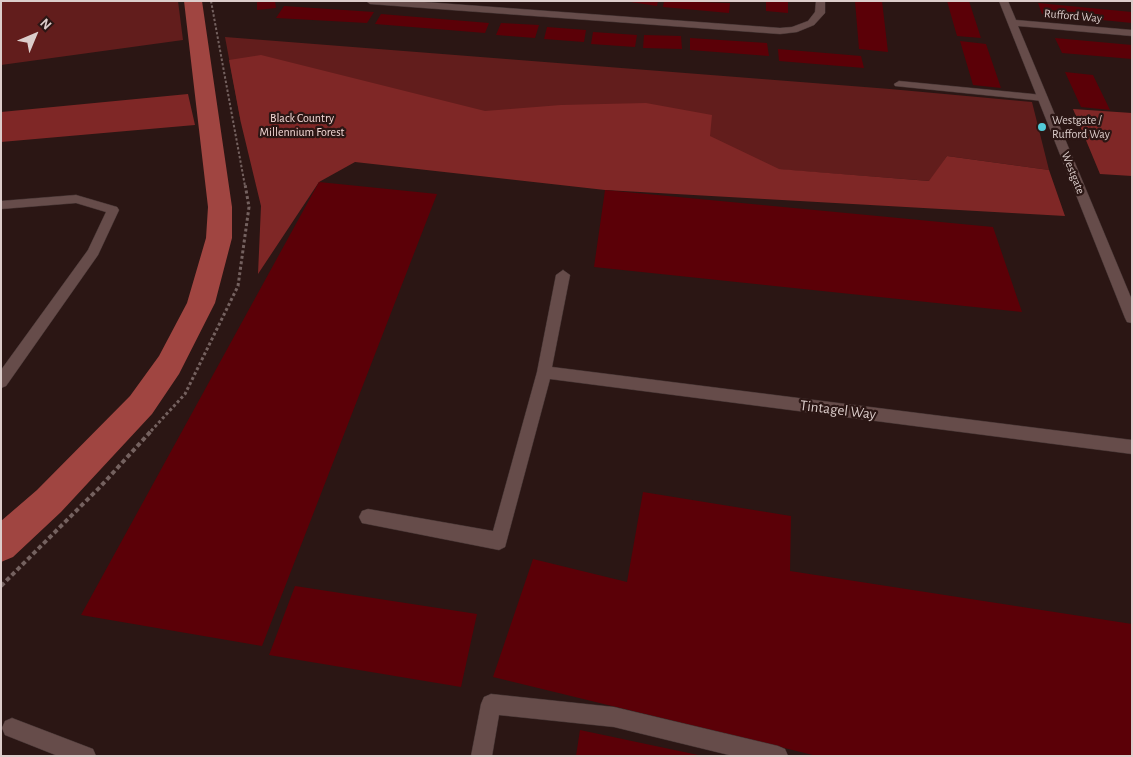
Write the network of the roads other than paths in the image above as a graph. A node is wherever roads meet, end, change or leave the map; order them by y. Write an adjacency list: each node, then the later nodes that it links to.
1 (370, 1): 4 (street)
2 (821, 1): 4 (street)
3 (1003, 1): 5 (street, Westgate)
4 (446, 4)
5 (1012, 23): 6 (street, Rufford Way); 8 (street, Westgate)
6 (1132, 33)
7 (899, 84): 8 (street)
8 (1043, 98): 11 (street, Westgate)
9 (1, 205): 13 (street)
10 (563, 275): 12 (street)
11 (1132, 318)
12 (544, 372): 14 (street, Tintagel Way); 15 (street)
13 (1, 382)
14 (1132, 447)
15 (368, 517)
16 (12, 728): 17 (street)
17 (86, 756)
18 (480, 756): 19 (street)
19 (778, 756)

